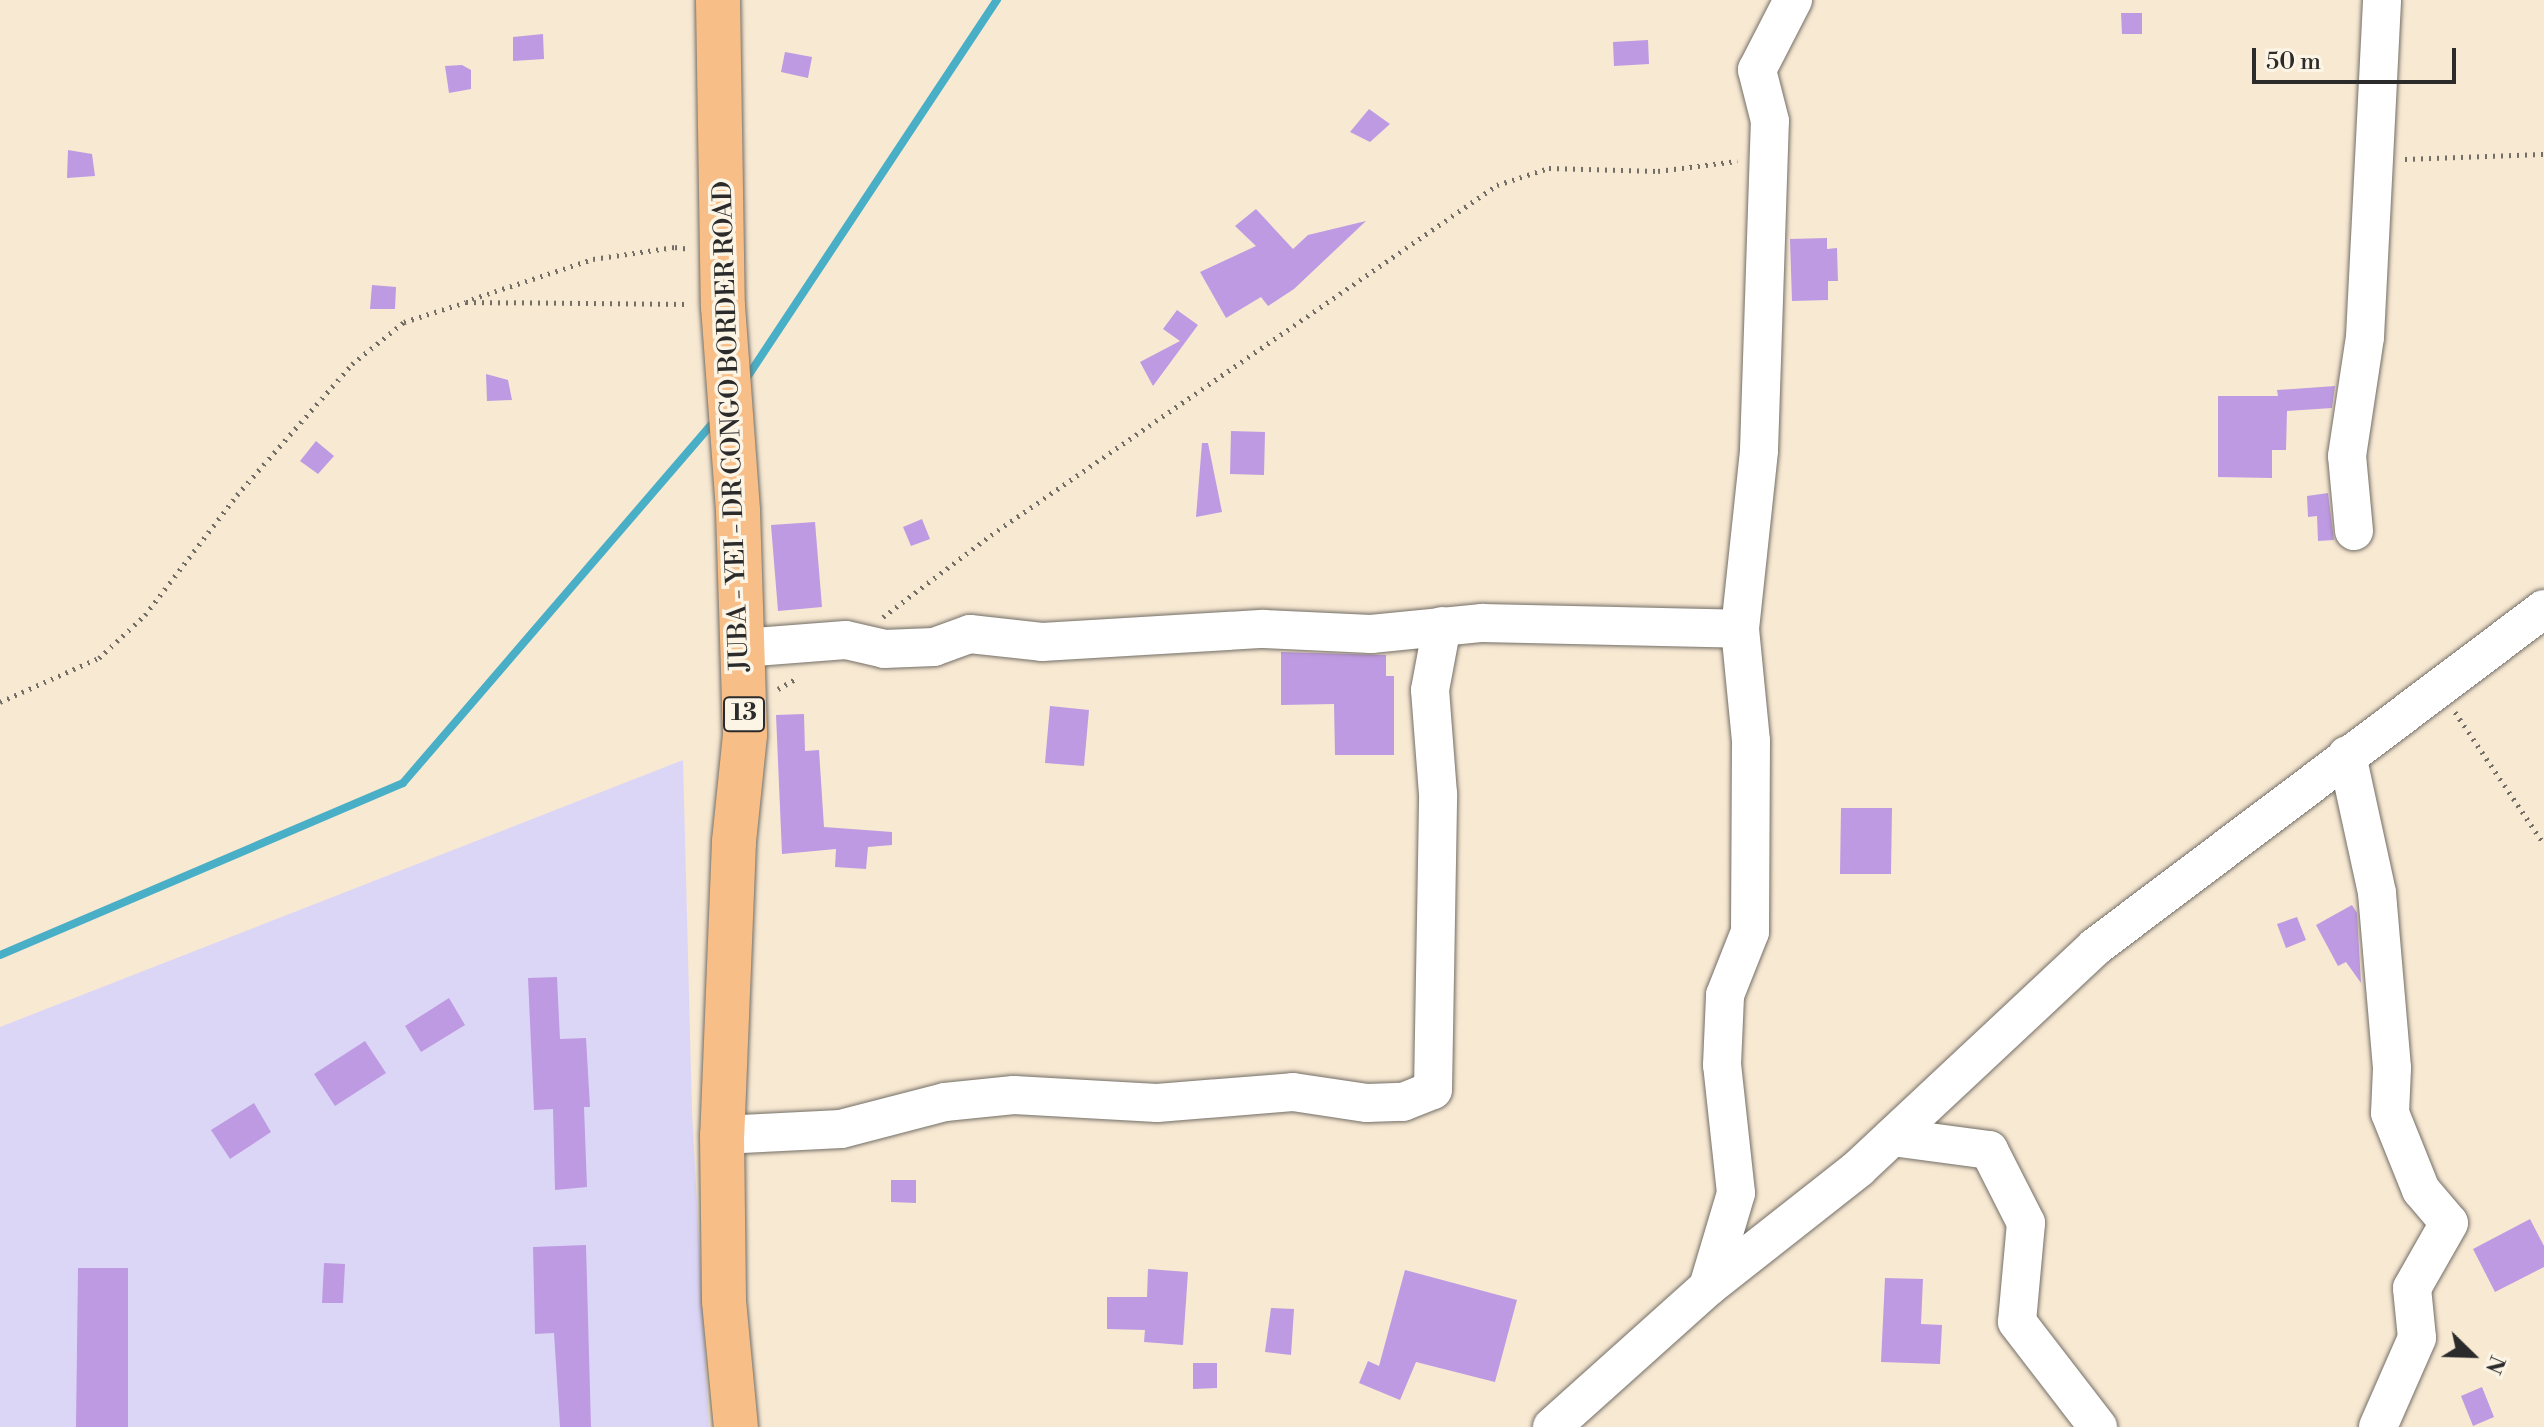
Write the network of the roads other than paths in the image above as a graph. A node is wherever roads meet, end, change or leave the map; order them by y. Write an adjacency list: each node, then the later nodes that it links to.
1 (718, 0): 8 (main road, JUBA - YEI - DR CONGO BORDER ROAD / 13)
2 (1793, 0): 7 (street)
3 (2382, 0): 4 (street)
4 (2354, 531)
5 (2544, 609): 9 (street)
6 (1442, 626): 7 (street); 8 (street); 10 (street)
7 (1740, 629): 12 (street)
8 (742, 648): 10 (main road, JUBA - YEI - DR CONGO BORDER ROAD / 13)
9 (2347, 755): 11 (street); 16 (street)
10 (722, 1135): 13 (main road, JUBA - YEI - DR CONGO BORDER ROAD / 13)
11 (1892, 1137): 12 (street); 15 (street)
12 (1708, 1287): 14 (street)
13 (736, 1427)
14 (1552, 1427)
15 (2098, 1427)
16 (2378, 1427)

